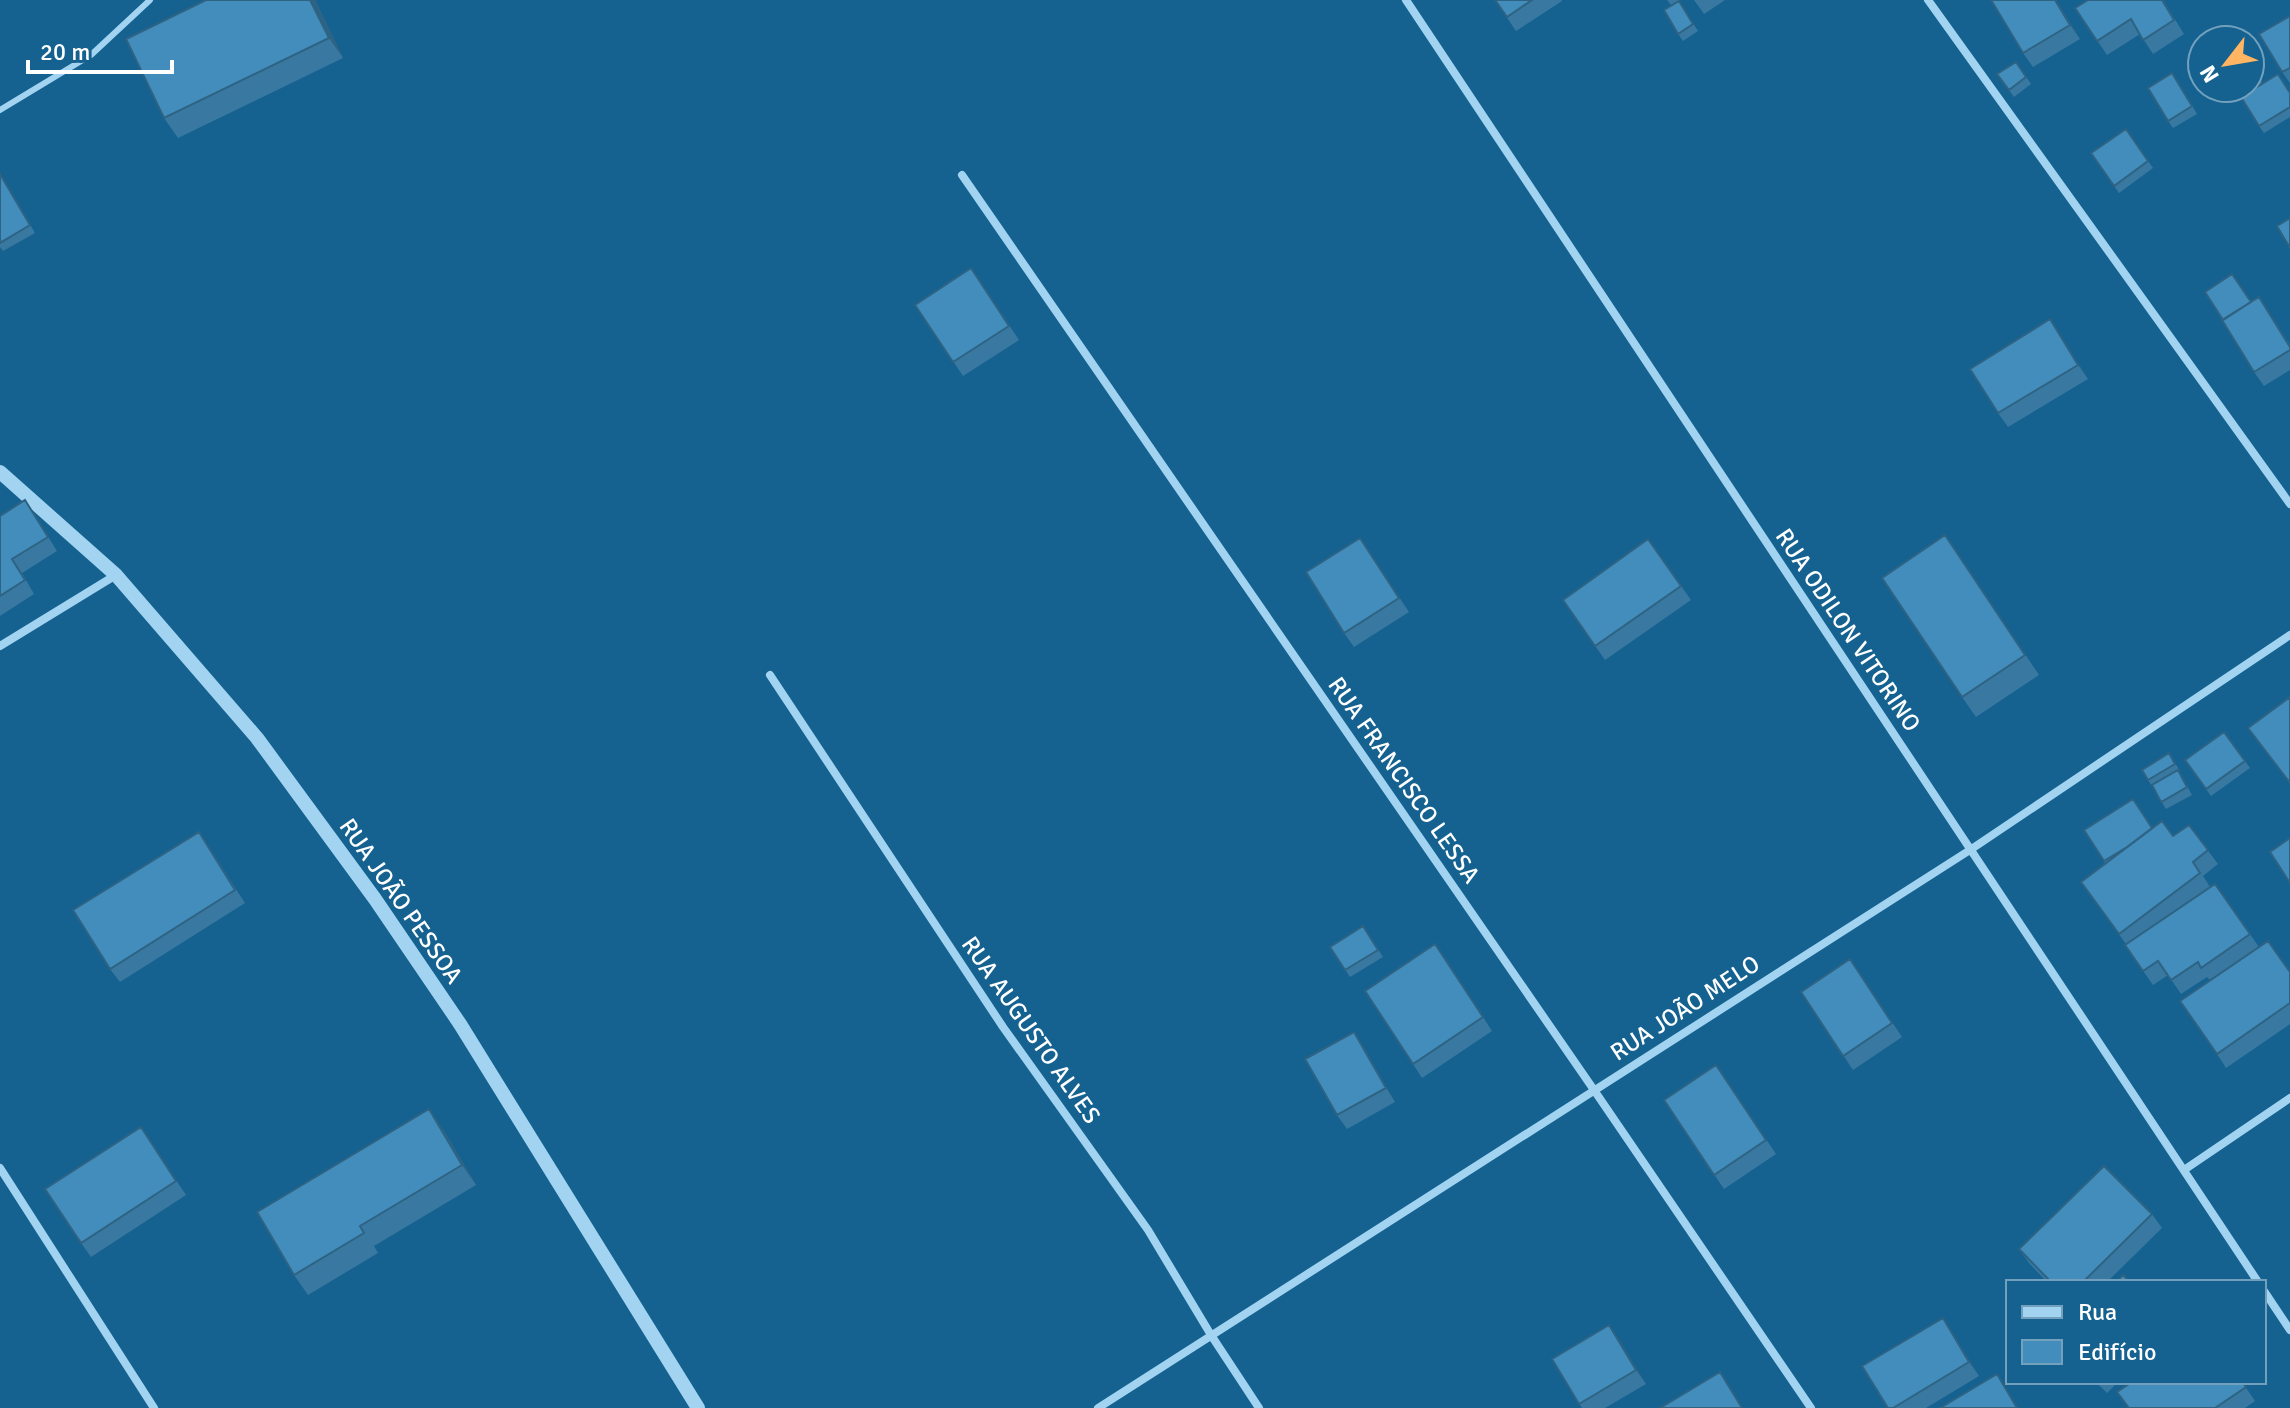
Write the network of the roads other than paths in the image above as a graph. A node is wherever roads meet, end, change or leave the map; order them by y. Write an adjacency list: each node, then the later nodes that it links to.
1 (150, 0): 4 (lane)
2 (1406, 0): 12 (street, RUA ODILON VITORINO)
3 (1928, 0): 7 (street)
4 (0, 110)
5 (962, 175): 13 (street, RUA FRANCISCO LESSA)
6 (0, 472): 8 (street, RUA JOÃO PESSOA)
7 (2290, 504)
8 (116, 575): 10 (street); 22 (street, RUA JOÃO PESSOA)
9 (2290, 635): 12 (street, RUA JOÃO MELO)
10 (0, 646)
11 (770, 675): 20 (street, RUA AUGUSTO ALVES)
12 (1970, 850): 13 (street, RUA JOÃO MELO); 16 (street, RUA ODILON VITORINO)
13 (1594, 1090): 20 (street, RUA JOÃO MELO); 25 (street, RUA FRANCISCO LESSA)
14 (2290, 1098): 16 (street)
15 (0, 1168): 21 (street)
16 (2184, 1170): 17 (street, RUA ODILON VITORINO)
17 (2257, 1280)
18 (2266, 1294): 19 (street)
19 (2290, 1330)
20 (1211, 1335): 23 (street, RUA JOÃO MELO); 24 (street, RUA AUGUSTO ALVES)
21 (154, 1408)
22 (698, 1408)
23 (1098, 1408)
24 (1259, 1408)
25 (1811, 1408)

